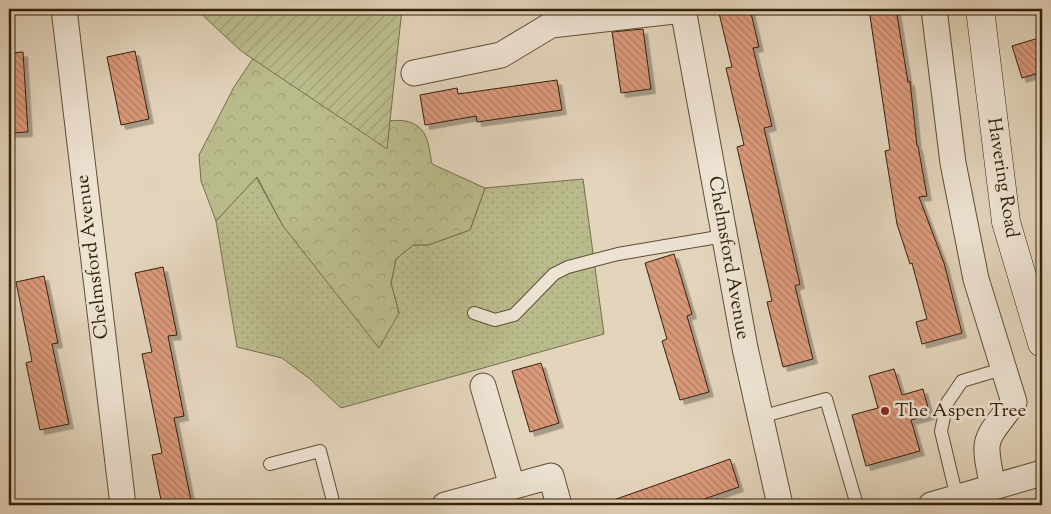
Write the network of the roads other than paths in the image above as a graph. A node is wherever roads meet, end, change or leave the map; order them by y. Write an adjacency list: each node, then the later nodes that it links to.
1 (64, 9): 16 (street, Chelmsford Avenue)
2 (683, 9): 5 (street); 6 (street, Chelmsford Avenue)
3 (934, 9): 9 (street)
4 (980, 9): 8 (main road, Havering Road)
5 (414, 73)
6 (724, 236): 7 (lane); 11 (street, Chelmsford Avenue)
7 (474, 313)
8 (1042, 343)
9 (1002, 369): 15 (street); 15 (lane)
10 (483, 386): 14 (street)
11 (760, 417): 20 (street, Chelmsford Avenue); 21 (lane)
12 (270, 464): 17 (lane)
13 (1042, 473): 15 (street)
14 (512, 486): 18 (street); 19 (street)
15 (978, 496): 22 (street)
16 (122, 505)
17 (334, 505)
18 (445, 505)
19 (559, 505)
20 (780, 505)
21 (857, 505)
22 (931, 505)

